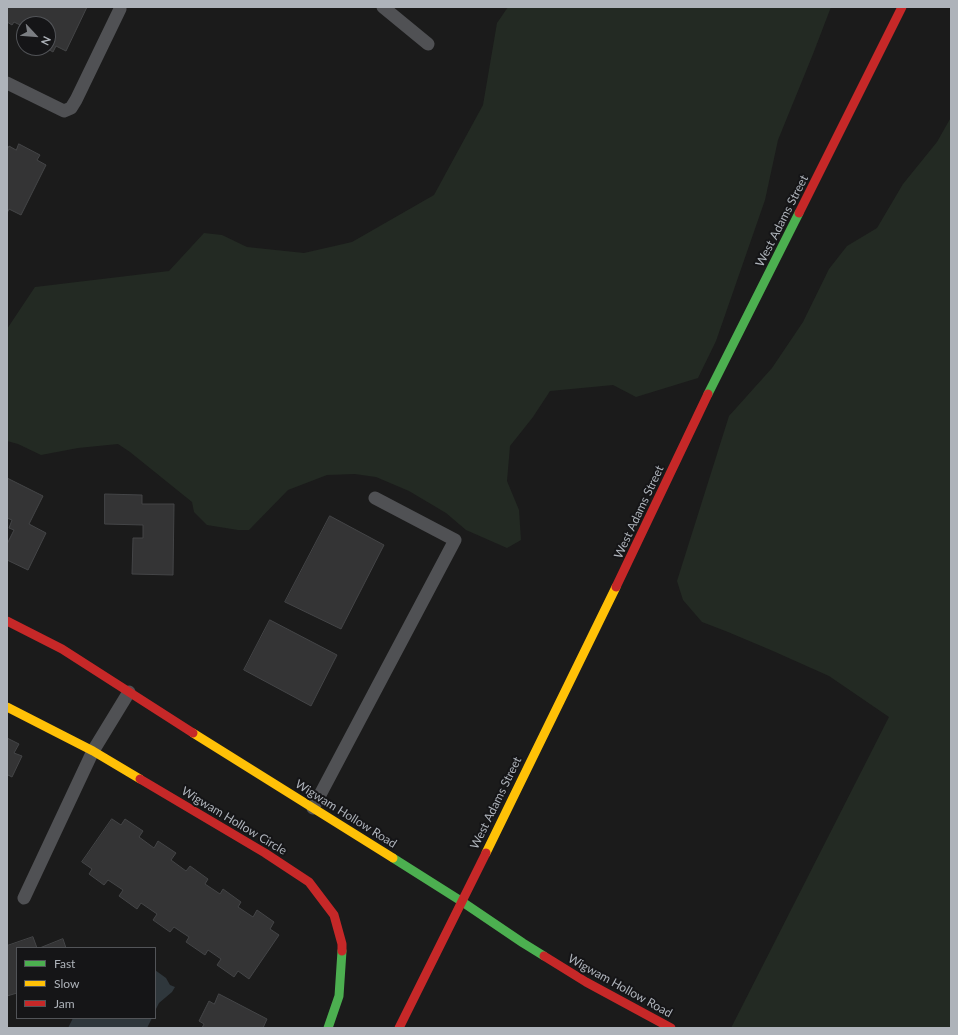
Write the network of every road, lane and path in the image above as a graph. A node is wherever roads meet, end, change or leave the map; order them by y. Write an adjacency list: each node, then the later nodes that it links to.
1 (383, 7): 4 (lane)
2 (902, 7): 13 (street, West Adams Street)
3 (120, 9): 5 (lane)
4 (428, 44)
5 (7, 83)
6 (375, 498): 11 (lane)
7 (7, 621): 8 (street, Wigwam Hollow Road)
8 (129, 692): 10 (lane); 11 (street, Wigwam Hollow Road)
9 (7, 707): 10 (street, Wigwam Hollow Circle)
10 (93, 751): 12 (lane); 14 (street, Wigwam Hollow Circle)
11 (313, 808): 13 (street, Wigwam Hollow Road)
12 (24, 898)
13 (461, 901): 15 (street, West Adams Street); 16 (street, Wigwam Hollow Road)
14 (328, 1028)
15 (399, 1028)
16 (671, 1028)

